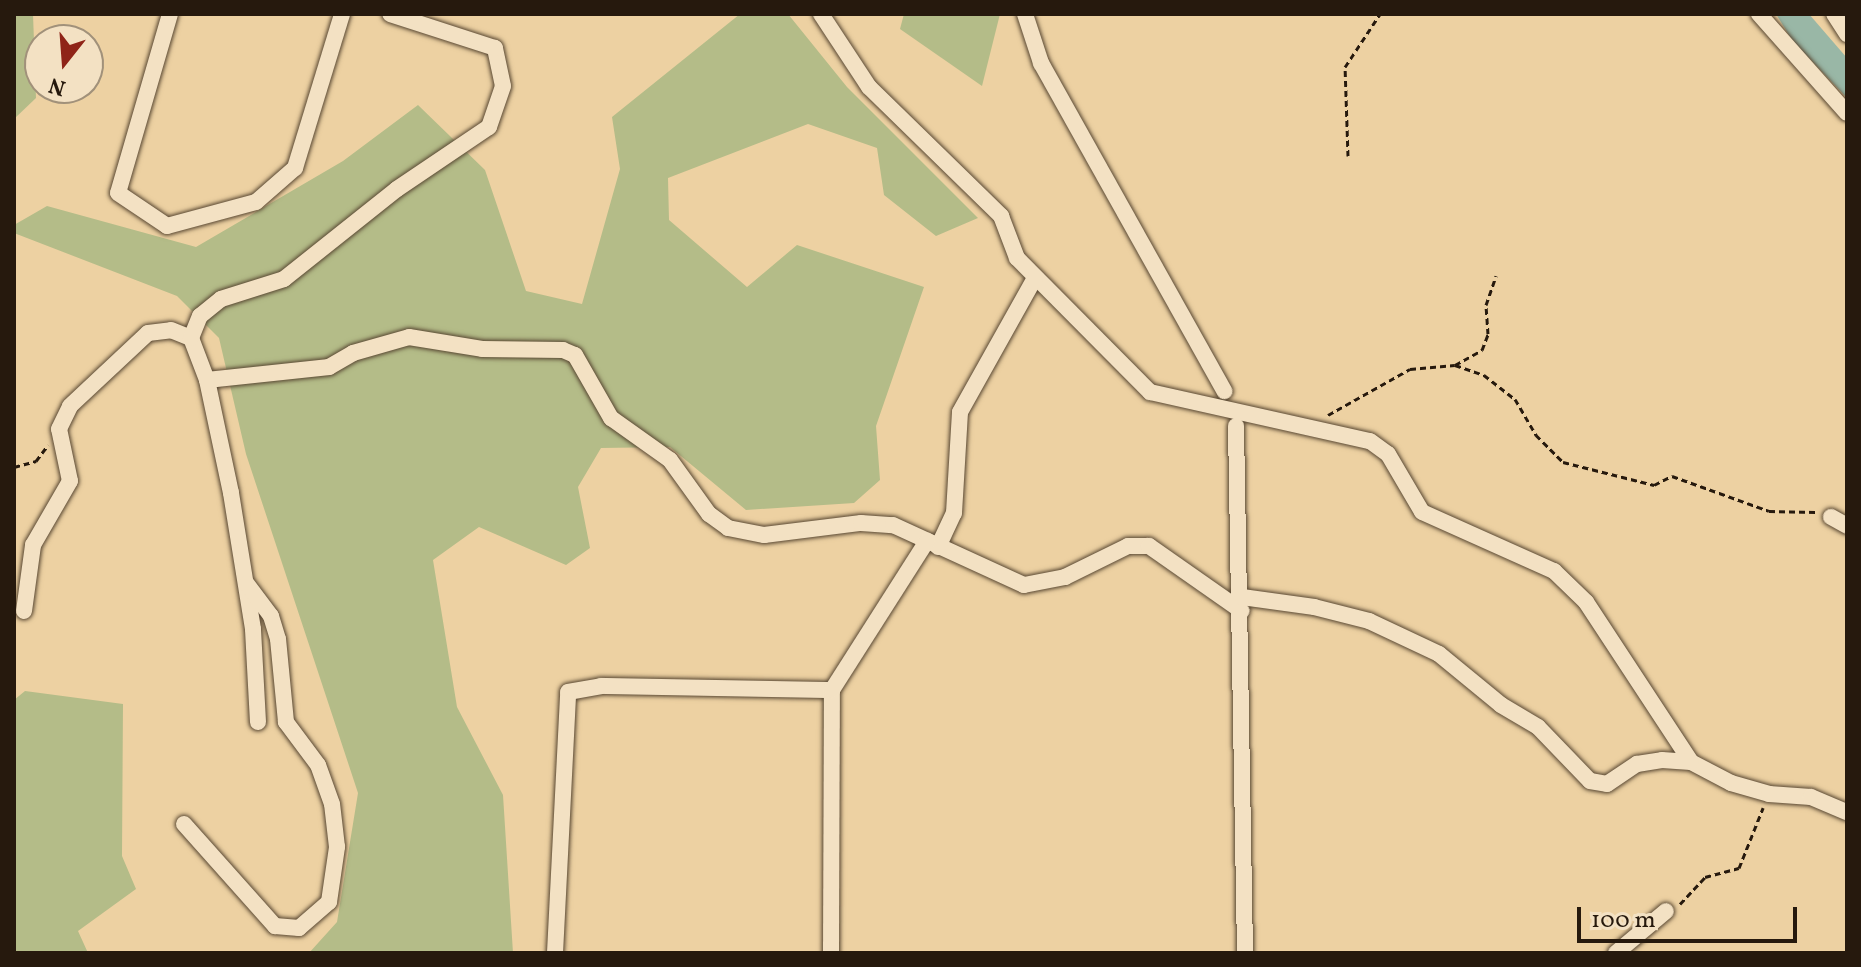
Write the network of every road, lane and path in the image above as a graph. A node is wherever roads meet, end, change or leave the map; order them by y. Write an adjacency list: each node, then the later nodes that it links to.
1 (170, 14): 2 (street)
2 (342, 14)
3 (390, 14): 14 (street)
4 (821, 14): 13 (street)
5 (1025, 14): 17 (street)
6 (1380, 14): 11 (path)
7 (1759, 14): 10 (street)
8 (1834, 14): 9 (street)
9 (1847, 34)
10 (1847, 113)
11 (1348, 156)
12 (1496, 276): 15 (path)
13 (1035, 278): 20 (street); 24 (street)
14 (191, 338): 16 (street); 19 (street)
15 (1455, 365): 20 (path); 22 (path)
16 (207, 380): 24 (street); 25 (street)
17 (1224, 391)
18 (1236, 426): 26 (street)
19 (59, 429): 21 (path); 27 (street)
20 (1319, 431): 30 (street)
21 (14, 467)
22 (1831, 517): 23 (street)
23 (1847, 526)
24 (933, 544): 26 (street); 28 (street)
25 (243, 579): 29 (street); 33 (street)
26 (1242, 604): 30 (street); 37 (street)
27 (24, 611)
28 (832, 690): 35 (street); 36 (street)
29 (258, 722)
30 (1691, 762): 31 (street)
31 (1769, 794): 32 (street); 34 (path)
32 (1847, 812)
33 (184, 824)
34 (1666, 911): 38 (street)
35 (555, 953)
36 (831, 953)
37 (1245, 953)
38 (1616, 953)

